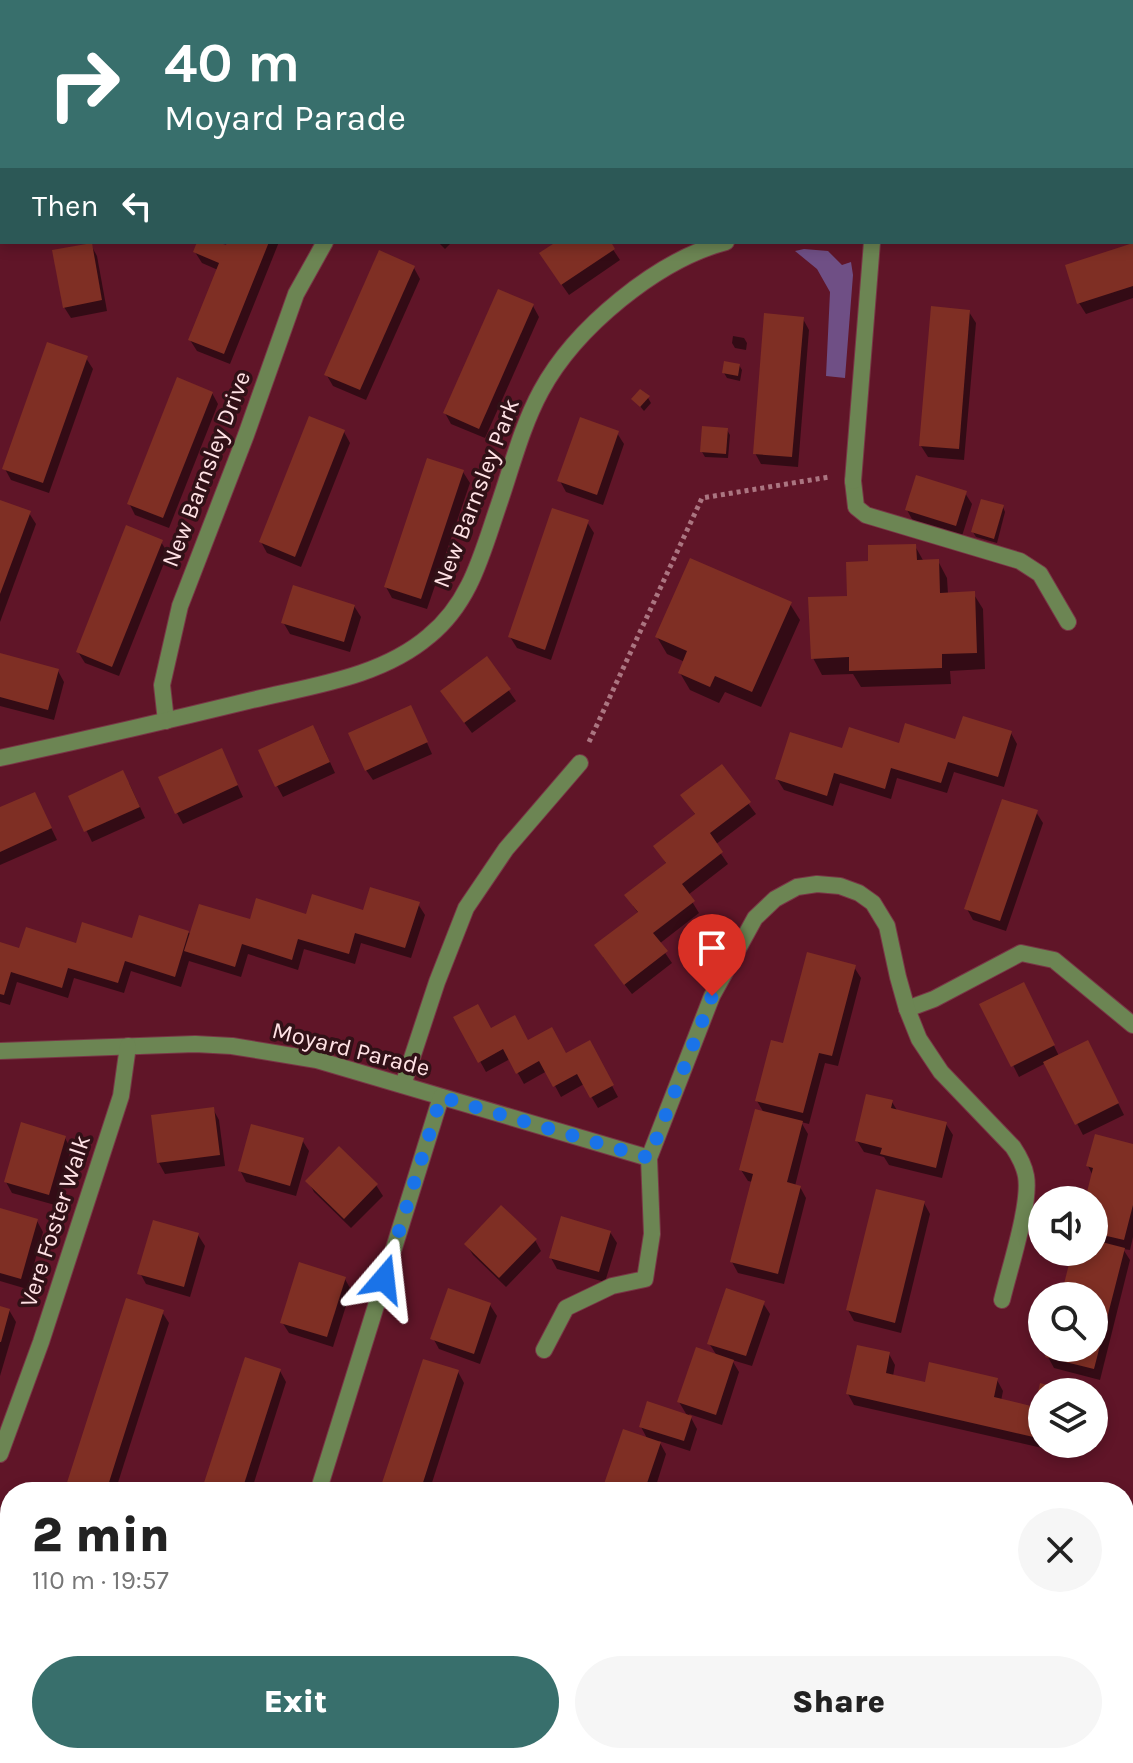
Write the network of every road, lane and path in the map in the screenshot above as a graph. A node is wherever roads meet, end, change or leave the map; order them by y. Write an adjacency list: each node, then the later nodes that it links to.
1 (324, 244): 6 (street, New Barnsley Drive)
2 (719, 244): 6 (street, New Barnsley Park)
3 (872, 244): 4 (street)
4 (854, 477): 5 (street); 8 (path)
5 (1068, 622)
6 (166, 721): 7 (street, New Barnsley Park)
7 (0, 758)
8 (580, 763): 13 (street)
9 (907, 1009): 10 (street); 15 (street); 16 (street)
10 (1133, 1025)
11 (128, 1046): 12 (street, Moyard Parade); 13 (street, Moyard Parade); 18 (street, Vere Foster Walk)
12 (0, 1051)
13 (403, 1085): 14 (street, Moyard Parade)
14 (441, 1097): 15 (street, Moyard Parade); 19 (street)
15 (649, 1158): 17 (street)
16 (1002, 1300)
17 (544, 1350)
18 (0, 1454)
19 (321, 1482)

